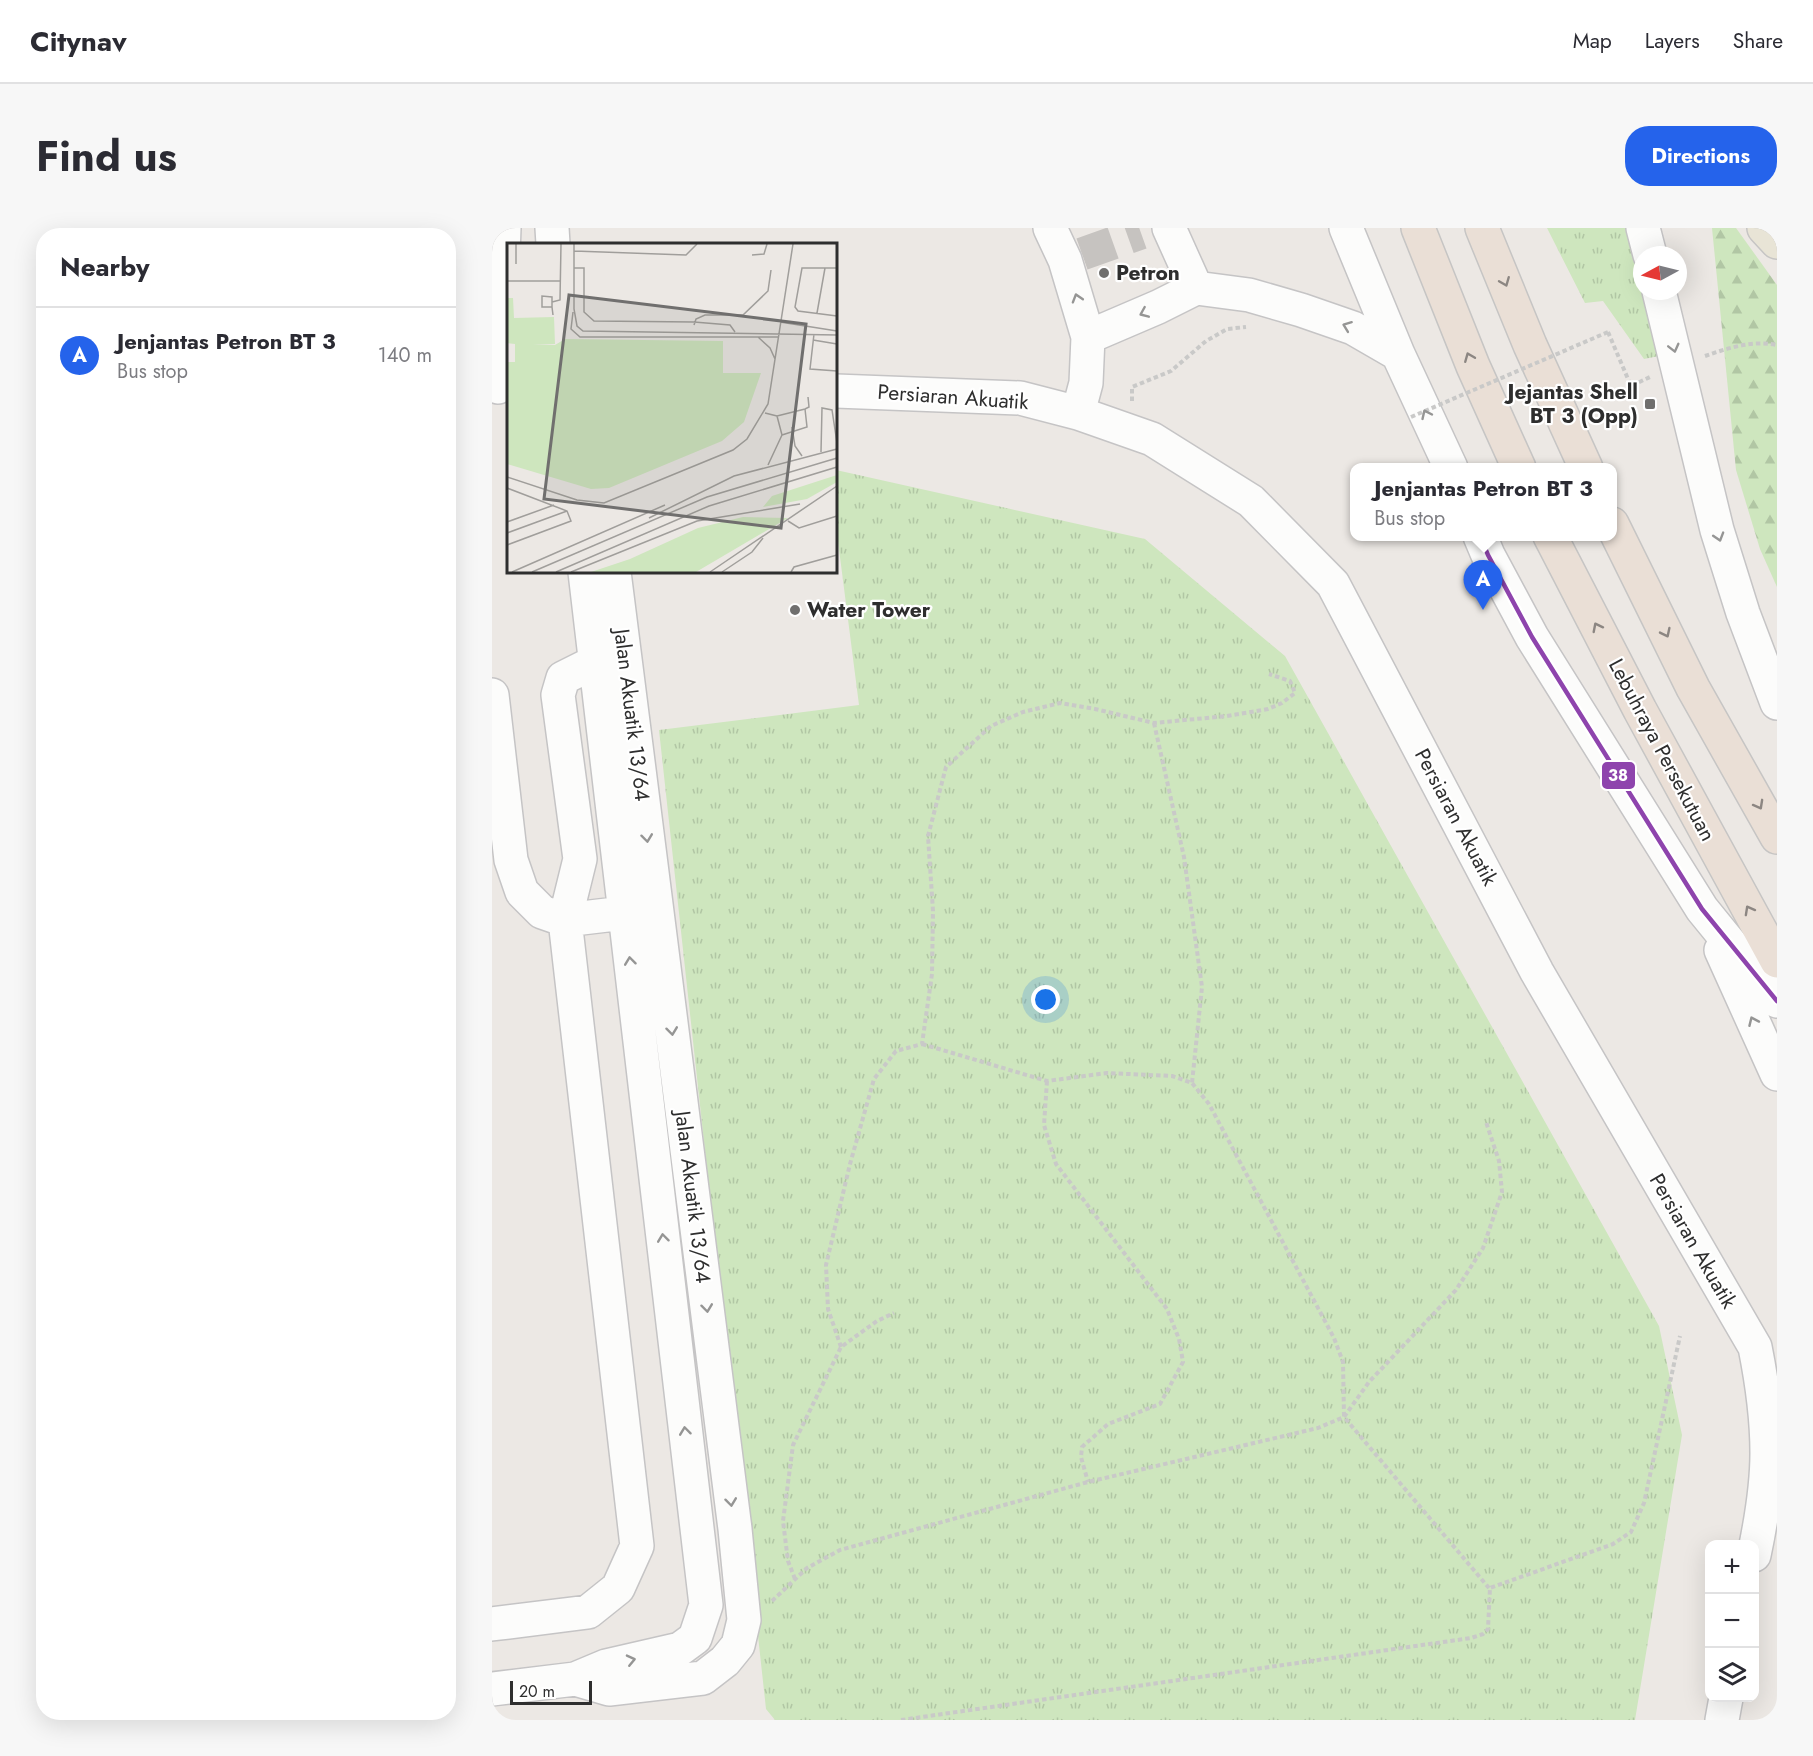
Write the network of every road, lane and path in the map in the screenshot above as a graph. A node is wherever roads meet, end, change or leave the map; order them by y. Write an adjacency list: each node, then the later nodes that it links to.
1 (504, 228): 16 (street)
2 (552, 228): 11 (street)
3 (1050, 228): 17 (street, one-way to 3)
4 (1346, 228): 19 (street)
5 (1418, 228): 28 (highway, one-way to 5)
6 (1482, 228): 29 (highway, one-way to 29)
7 (1644, 228): 12 (street)
8 (1764, 228): 10 (main road)
9 (1155, 230): 13 (street)
10 (1777, 242)
11 (553, 243)
12 (1648, 246)
13 (1197, 288): 17 (street, one-way to 17); 19 (street, one-way to 13)
14 (1661, 300): 38 (street, one-way to 38)
15 (1252, 326): 26 (path)
16 (496, 328): 23 (street)
17 (1088, 337): 24 (street)
18 (1777, 345): 20 (path)
19 (1398, 354): 27 (street, one-way to 19)
20 (1703, 357)
21 (1643, 380): 25 (path, bridge)
22 (837, 391): 24 (street, Persiaran Akuatik)
23 (500, 393)
24 (1078, 413): 26 (street, Persiaran Akuatik)
25 (1411, 417)
26 (1130, 432): 56 (street, Persiaran Akuatik)
27 (1449, 463)
28 (1517, 463)
29 (1584, 463)
30 (1617, 534): 40 (highway, one-way to 40)
31 (1482, 541): 41 (street)
32 (1552, 541): 44 (highway, Lebuhraya Persekutuan, one-way to 32)
33 (585, 573): 35 (street, Jalan Akuatik 13/64)
34 (614, 573): 59 (street, Jalan Akuatik 13/64, one-way to 59)
35 (596, 662): 42 (street, Jalan Akuatik 13/64); 43 (street)
36 (1269, 674): 39 (path)
37 (492, 695): 43 (street)
38 (1777, 704)
39 (1154, 723): 46 (path); 49 (path)
40 (1777, 837)
41 (1702, 909): 45 (street); 47 (street, one-way to 41)
42 (624, 913): 43 (street); 61 (street, Jalan Akuatik 13/64, one-way to 42)
43 (566, 920): 60 (street)
44 (1777, 961)
45 (1777, 1001)
46 (922, 1044): 48 (path); 53 (path)
47 (1777, 1074)
48 (1047, 1082): 49 (path); 55 (path)
49 (1192, 1083): 54 (path)
50 (1486, 1122): 54 (path)
51 (894, 1313): 53 (path)
52 (1680, 1336): 58 (path)
53 (841, 1347): 57 (path)
54 (1344, 1417): 55 (path); 58 (path)
55 (1088, 1482): 57 (path)
56 (1758, 1540)
57 (795, 1579): 59 (path)
58 (1490, 1588): 64 (path)
59 (744, 1620): 61 (street, Jalan Akuatik 13/64)
60 (492, 1624)
61 (575, 1679): 62 (street, Jalan Akuatik 13/64)
62 (492, 1689)
63 (1725, 1702): 65 (street)
64 (901, 1720)
65 (1722, 1720)

